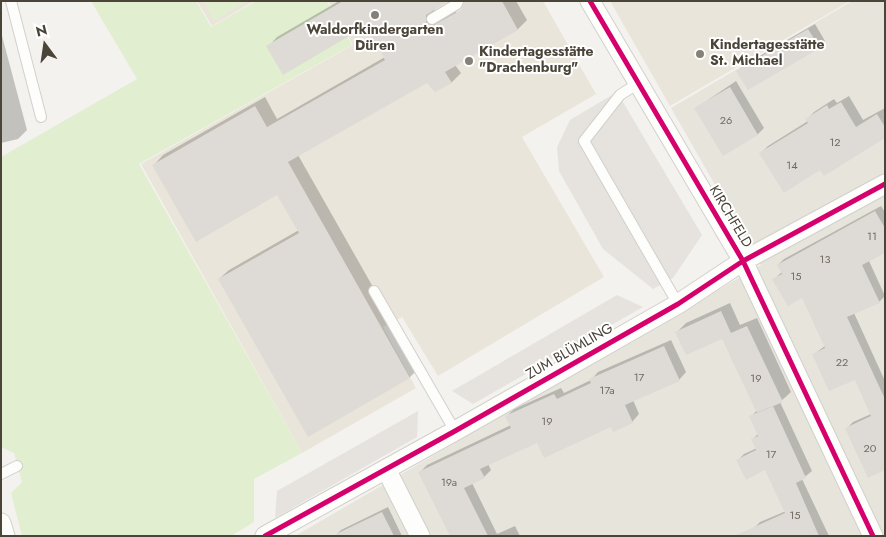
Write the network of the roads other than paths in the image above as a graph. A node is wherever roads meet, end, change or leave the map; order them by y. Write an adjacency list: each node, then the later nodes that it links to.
1 (11, 1): 6 (lane)
2 (458, 1): 4 (lane)
3 (590, 1): 5 (street, KIRCHFELD)
4 (432, 19)
5 (637, 84): 8 (street, KIRCHFELD); 10 (lane)
6 (42, 117)
7 (885, 184): 8 (street, ZUM BLÜMLING)
8 (744, 261): 10 (street, ZUM BLÜMLING); 19 (street, KIRCHFELD)
9 (374, 291): 11 (lane)
10 (678, 304): 11 (street, ZUM BLÜMLING)
11 (455, 431): 13 (street, ZUM BLÜMLING)
12 (17, 466): 14 (lane)
13 (386, 469): 17 (street, ZUM BLÜMLING); 18 (street)
14 (1, 474)
15 (1, 523): 16 (street)
16 (4, 536)
17 (265, 536)
18 (420, 536)
19 (873, 536)

